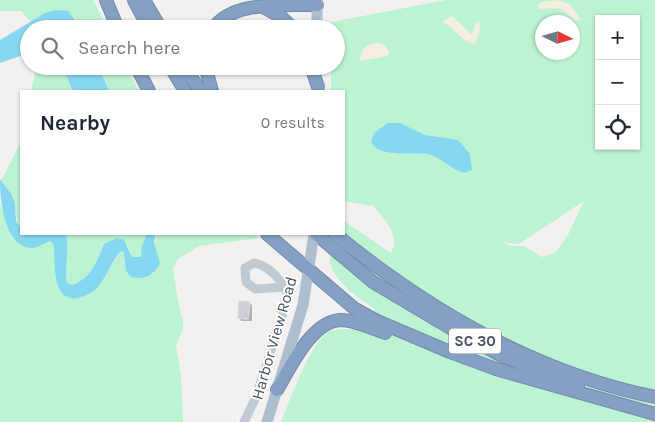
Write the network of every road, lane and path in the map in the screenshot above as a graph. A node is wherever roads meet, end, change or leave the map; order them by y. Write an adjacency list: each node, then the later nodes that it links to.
1 (106, 0): 6 (highway)
2 (134, 0): 7 (highway)
3 (144, 0): 8 (highway)
4 (317, 2): 5 (highway); 11 (main road)
5 (263, 6): 9 (highway); 10 (highway)
6 (114, 20)
7 (144, 20)
8 (155, 20)
9 (218, 20)
10 (284, 20)
11 (317, 20)
12 (141, 75): 19 (highway)
13 (175, 75): 20 (highway)
14 (189, 75): 21 (highway)
15 (208, 75): 22 (highway)
16 (314, 75): 18 (highway)
17 (318, 75): 18 (main road)
18 (318, 89)
19 (148, 90)
20 (184, 90)
21 (200, 90)
22 (212, 90)
23 (268, 235): 27 (highway)
24 (315, 235): 27 (main road, Harbor View Road)
25 (316, 235): 32 (highway, SC 30)
26 (336, 235): 31 (highway, SC 30)
27 (310, 270): 29 (highway); 30 (main road, Harbor View Road)
28 (286, 287): 34 (street)
29 (359, 318): 30 (highway); 33 (highway)
30 (277, 390): 35 (main road, Harbor View Road)
31 (655, 398)
32 (655, 407)
33 (655, 414)
34 (244, 422)
35 (267, 422)

